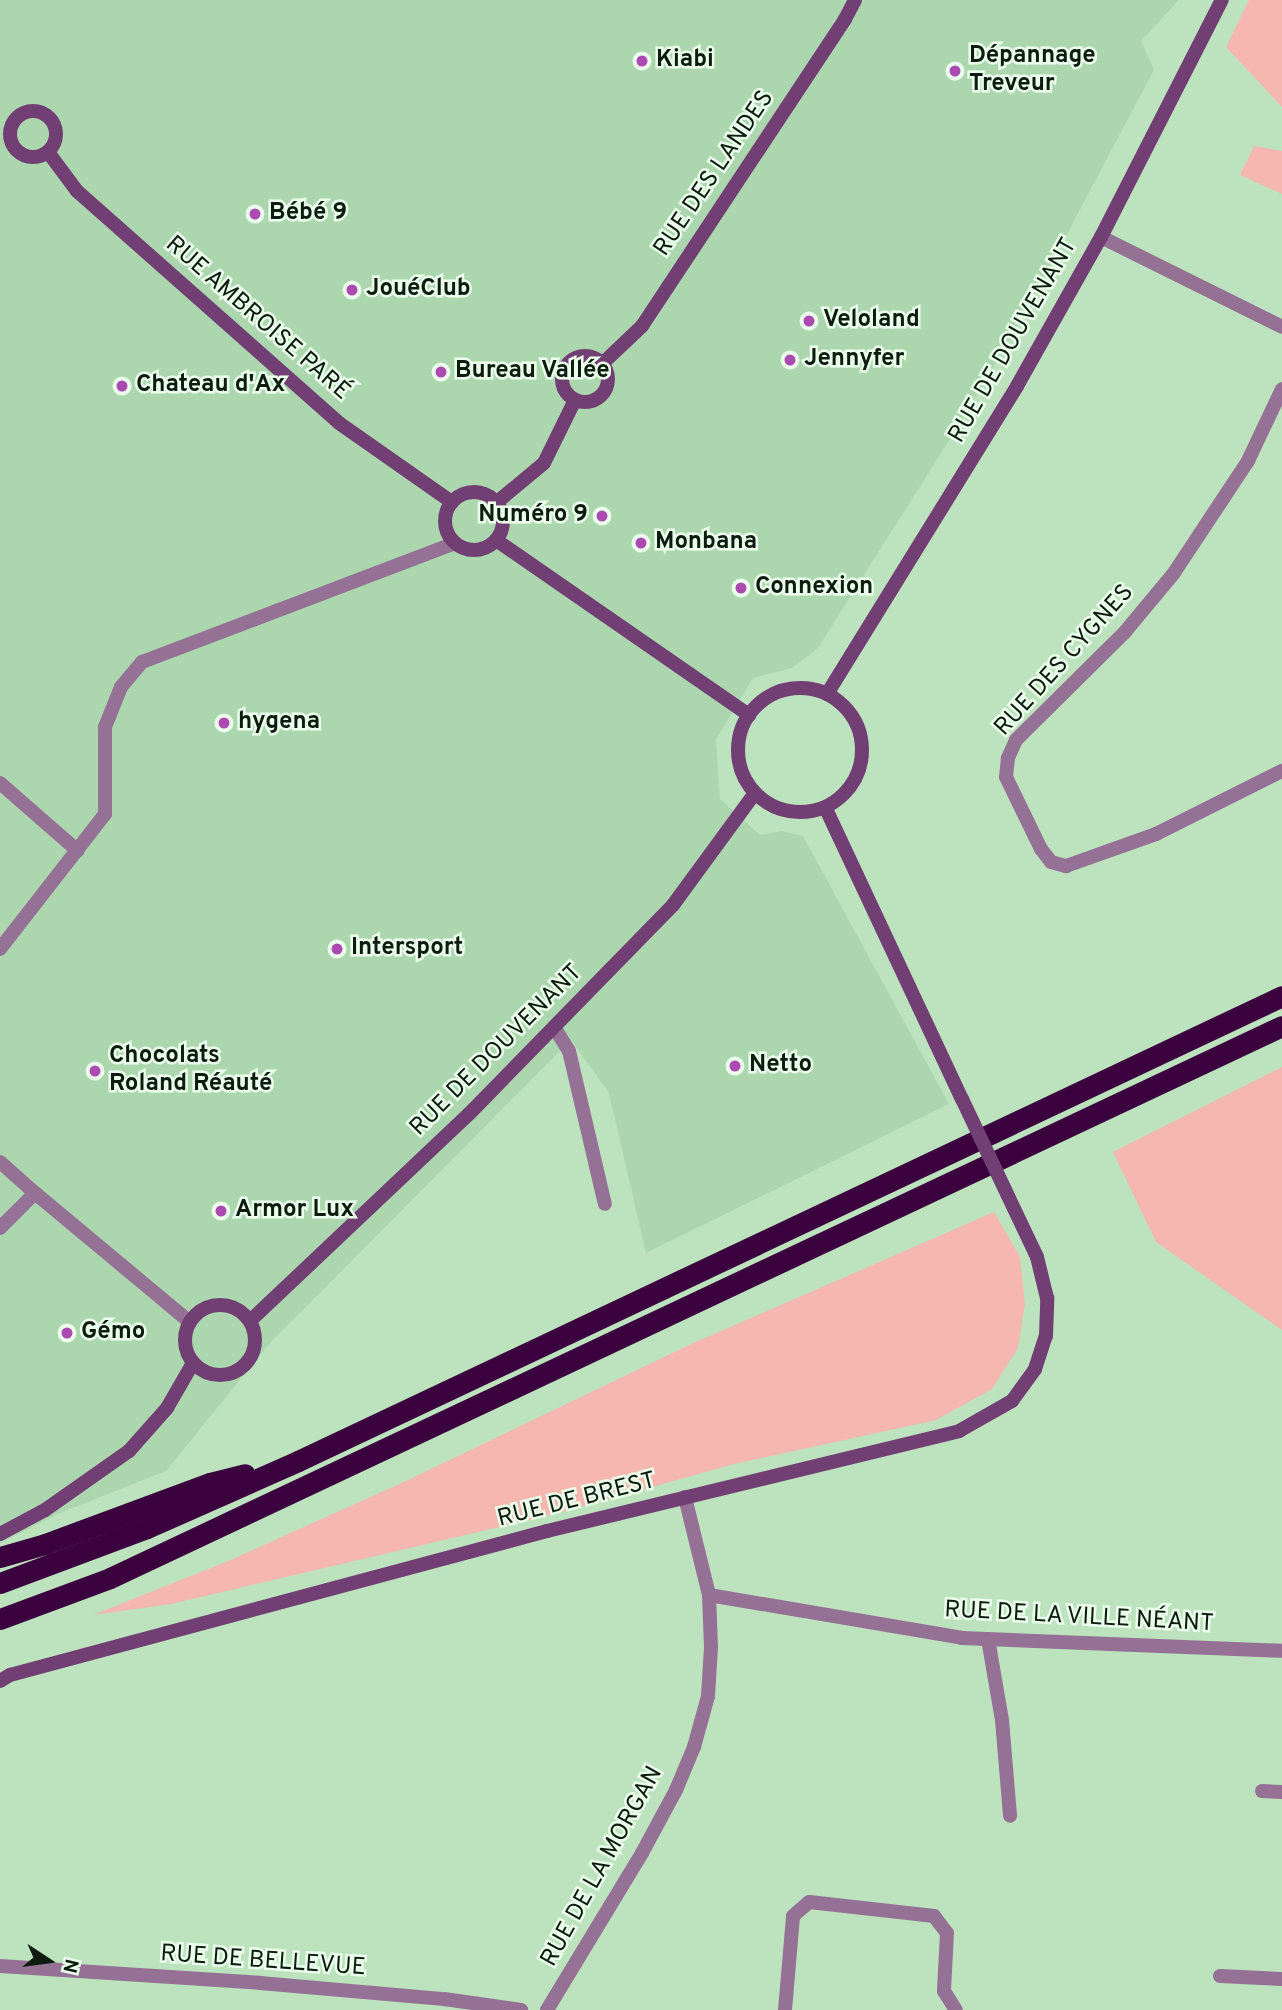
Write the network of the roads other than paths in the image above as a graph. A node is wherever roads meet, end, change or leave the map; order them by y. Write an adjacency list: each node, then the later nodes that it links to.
1 (855, 0): 7 (street, RUE DES LANDES)
2 (1222, 0): 5 (street, RUE DE DOUVENANT)
3 (6, 121): 4 (street); 4 (street)
4 (48, 152): 10 (street, RUE AMBROISE PARÉ)
5 (1101, 237): 6 (street); 14 (street, RUE DE DOUVENANT)
6 (1282, 327)
7 (602, 364): 9 (street); 9 (street)
8 (1282, 389): 16 (street, RUE DES CYGNES)
9 (575, 400): 11 (street)
10 (453, 502): 11 (street); 13 (street)
11 (496, 503): 12 (street)
12 (496, 540): 13 (street); 15 (street)
13 (455, 543): 20 (street)
14 (827, 694): 15 (street); 19 (street)
15 (749, 715): 18 (street)
16 (1282, 771)
17 (0, 783): 20 (street)
18 (755, 793): 19 (street); 24 (street, RUE DE DOUVENANT)
19 (826, 809): 33 (street, RUE DE BREST, bridge)
20 (78, 851): 21 (street)
21 (0, 949)
22 (1282, 996): 32 (highway)
23 (1282, 1026): 36 (highway)
24 (554, 1027): 27 (street); 29 (street, RUE DE DOUVENANT)
25 (0, 1162): 26 (street)
26 (35, 1193): 28 (street); 30 (street)
27 (605, 1204)
28 (0, 1228)
29 (250, 1321): 30 (street); 31 (street)
30 (190, 1322): 31 (street)
31 (193, 1363): 34 (street)
32 (298, 1461): 35 (highway); 37 (highway)
33 (685, 1497): 38 (street, RUE DE LA MORGAN); 43 (street, RUE DE BREST)
34 (0, 1534)
35 (0, 1557)
36 (110, 1578): 39 (highway); 40 (highway)
37 (0, 1583)
38 (709, 1595): 41 (street, RUE DE LA VILLE NÉANT); 51 (street, RUE DE LA MORGAN)
39 (0, 1608)
40 (0, 1619)
41 (988, 1639): 42 (street, RUE DE LA VILLE NÉANT); 46 (street)
42 (1282, 1651)
43 (0, 1681)
44 (1262, 1791): 45 (street)
45 (1282, 1792)
46 (1010, 1816)
47 (0, 1966): 50 (street, RUE DE BELLEVUE)
48 (1220, 1976): 49 (street)
49 (1282, 1979)
50 (521, 2010)
51 (547, 2010)
52 (785, 2010): 53 (street)
53 (956, 2010)

